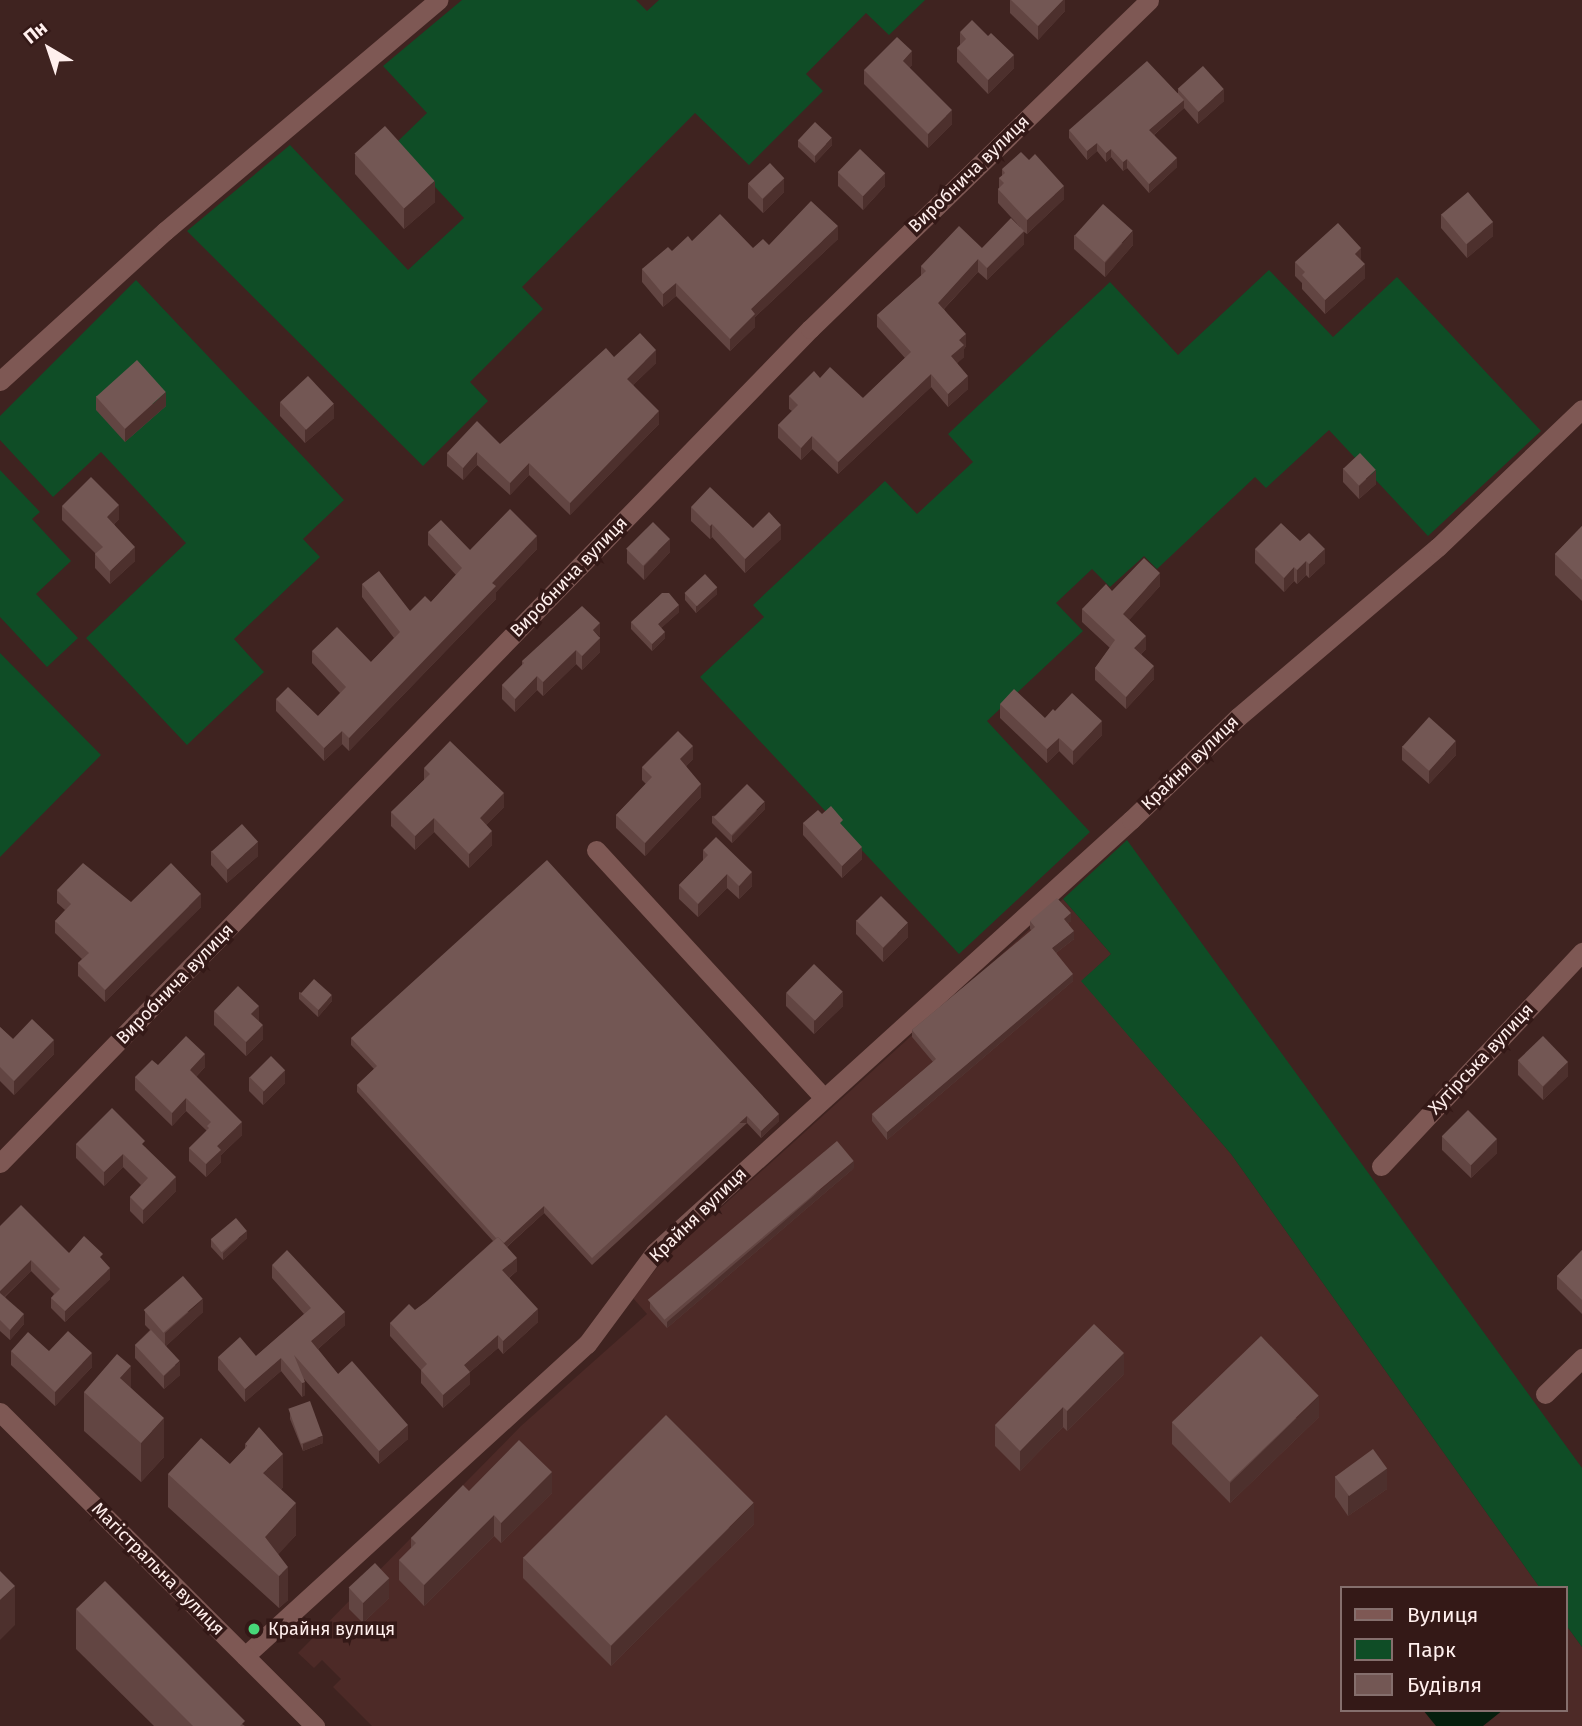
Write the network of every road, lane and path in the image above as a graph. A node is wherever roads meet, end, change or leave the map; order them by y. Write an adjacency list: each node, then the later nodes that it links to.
1 (438, 0): 3 (street)
2 (1149, 0): 8 (street, Виробнича вулиця)
3 (0, 381)
4 (1582, 409): 7 (street, Крайня вулиця)
5 (596, 850): 7 (street)
6 (1582, 952): 9 (street, Хутірська вулиця)
7 (824, 1098): 13 (street, Крайня вулиця)
8 (0, 1163)
9 (1381, 1166)
10 (1582, 1358): 11 (street)
11 (1545, 1394)
12 (0, 1412): 13 (street, Магістральна вулиця)
13 (245, 1656): 14 (street, Магістральна вулиця)
14 (315, 1726)

